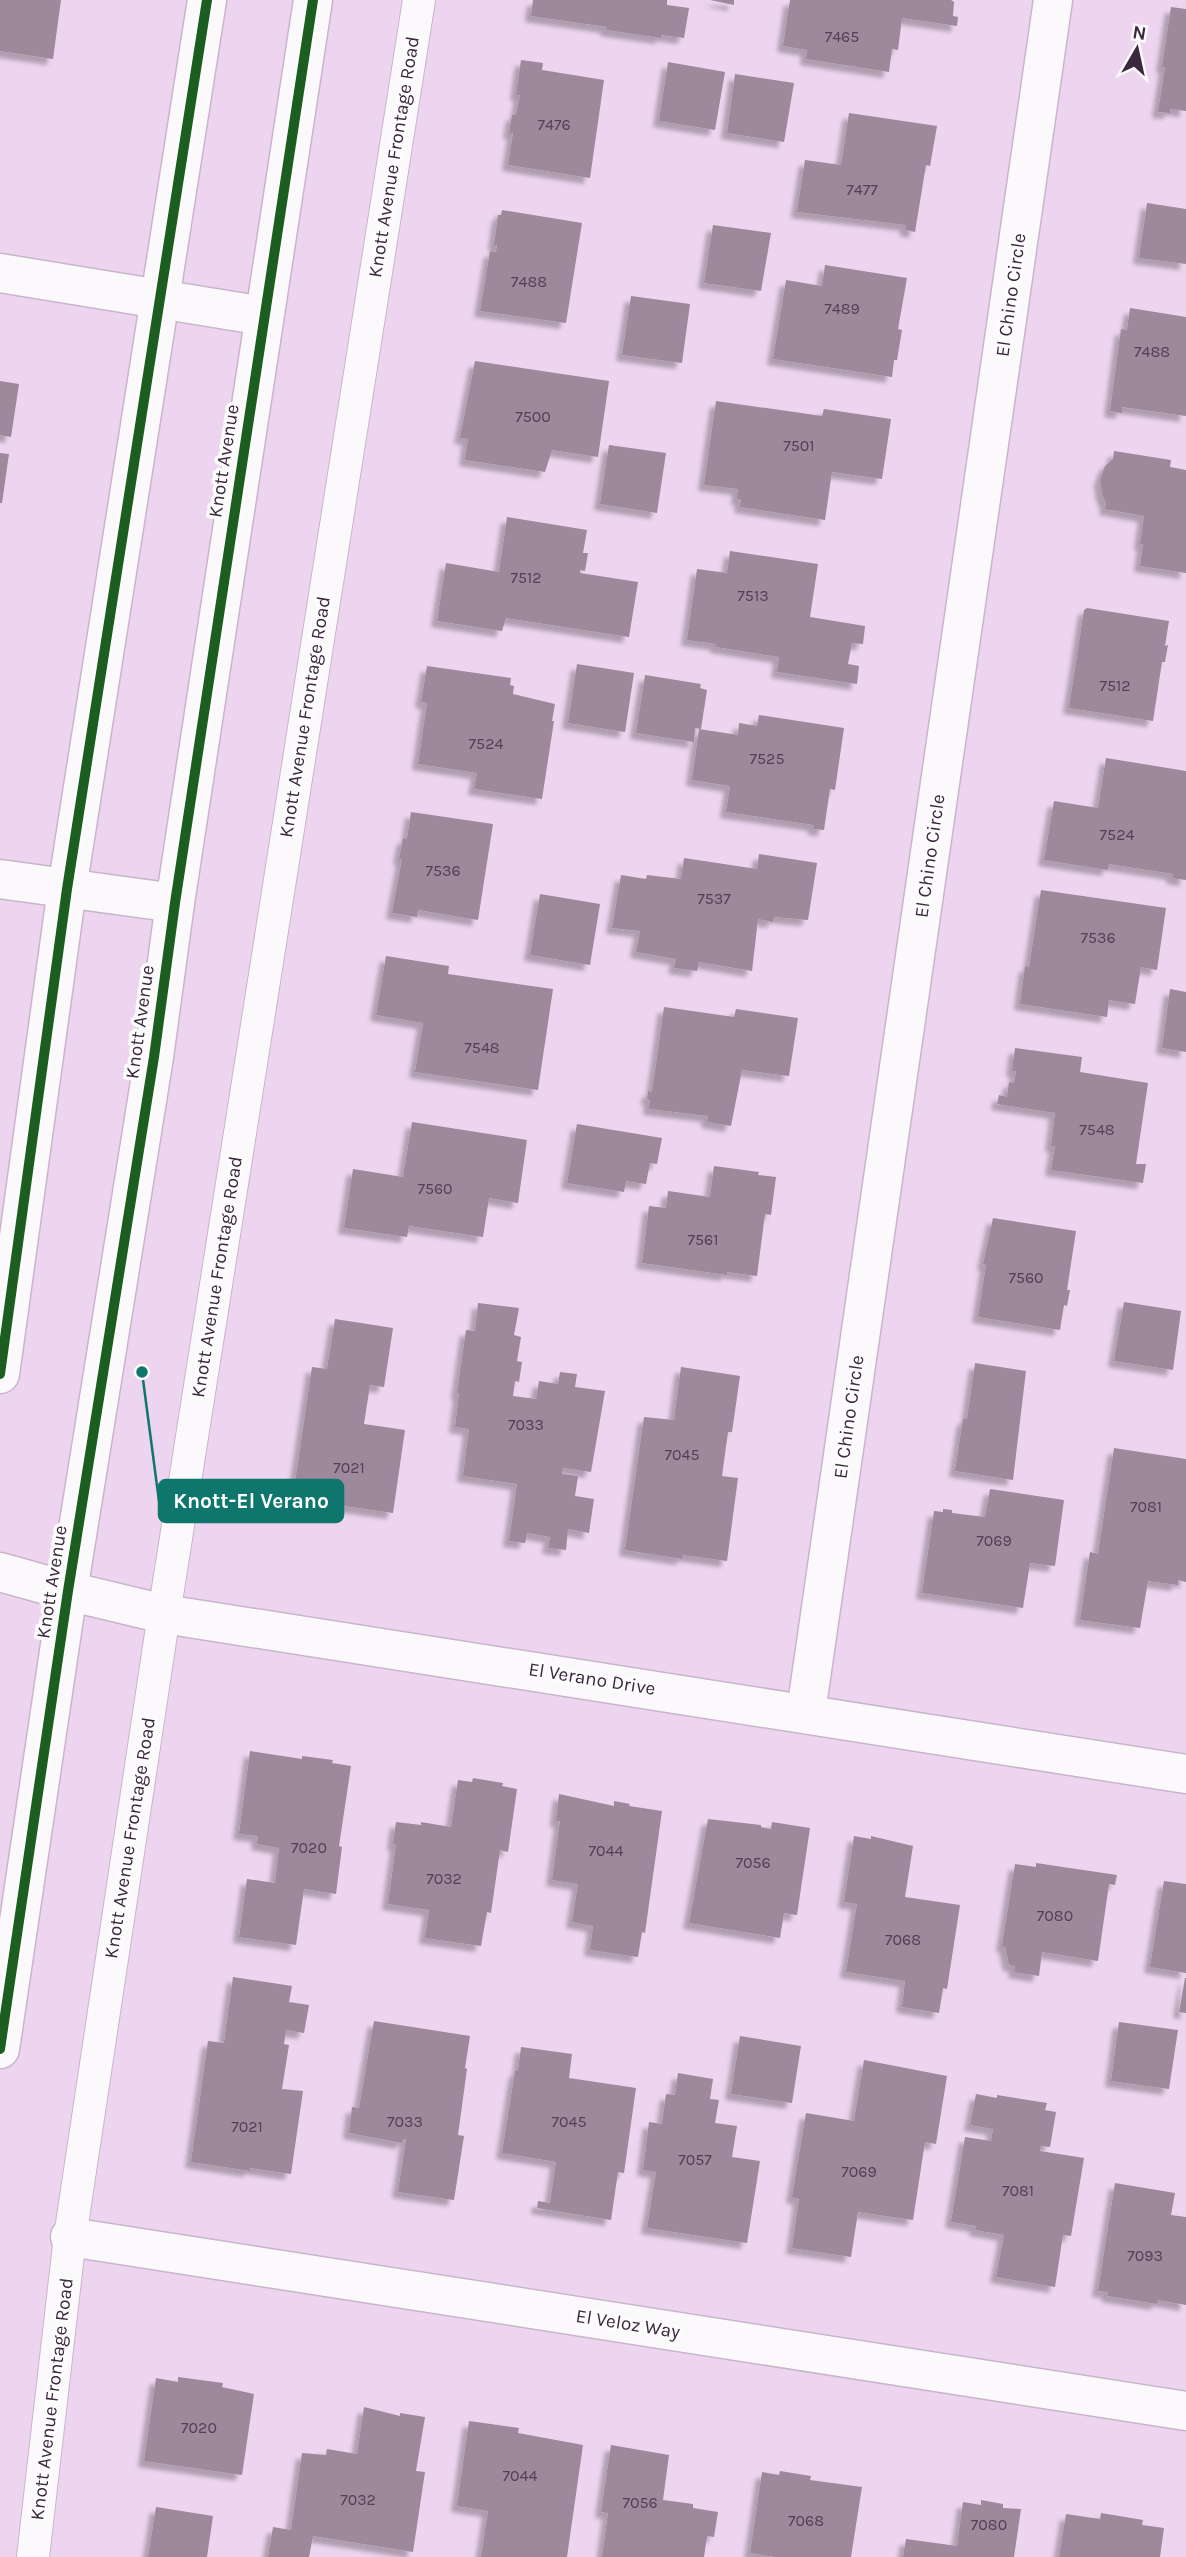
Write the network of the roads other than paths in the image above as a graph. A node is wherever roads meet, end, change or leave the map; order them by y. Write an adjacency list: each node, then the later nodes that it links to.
1 (207, 0): 6 (street)
2 (313, 0): 7 (street, Knott Avenue)
3 (419, 0): 14 (lane, Knott Avenue Frontage Road)
4 (1053, 0): 15 (street, El Chino Circle)
5 (0, 273): 6 (street)
6 (159, 297): 7 (street); 9 (street)
7 (264, 316): 10 (street, Knott Avenue)
8 (0, 879): 9 (street)
9 (67, 889): 10 (street); 11 (street)
10 (175, 903): 13 (street, Knott Avenue)
11 (0, 1374)
12 (0, 1572): 13 (street, El Verano Drive)
13 (68, 1591): 14 (street, El Verano Drive); 17 (street, Knott Avenue)
14 (164, 1614): 15 (street, El Verano Drive); 19 (lane, Knott Avenue Frontage Road)
15 (806, 1712): 16 (street, El Verano Drive)
16 (1186, 1774)
17 (3, 2005): 18 (street, Knott Avenue)
18 (0, 2049)
19 (70, 2237): 20 (street, El Veloz Way); 21 (lane, Knott Avenue Frontage Road)
20 (1186, 2411)
21 (33, 2557)

